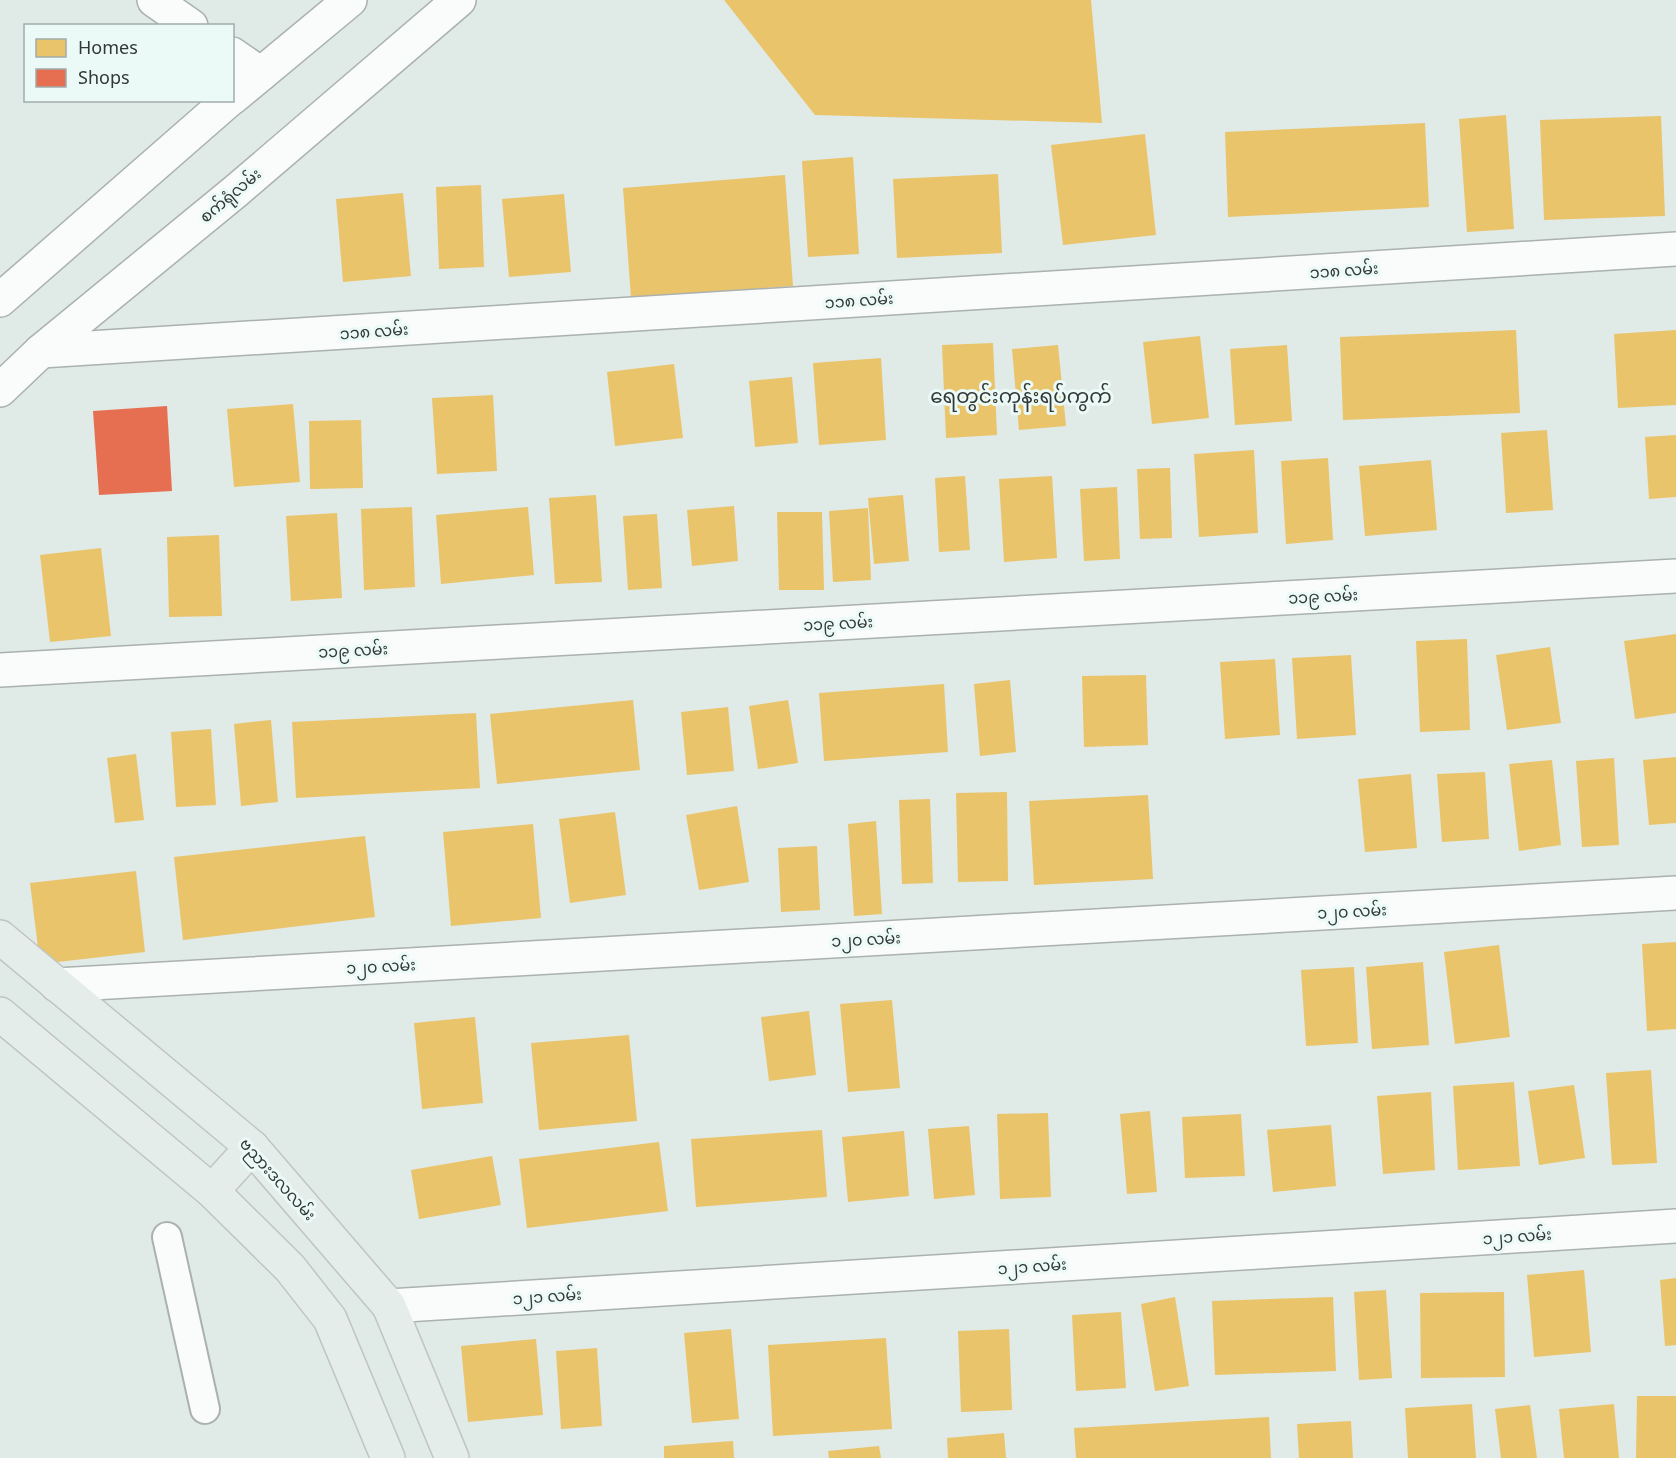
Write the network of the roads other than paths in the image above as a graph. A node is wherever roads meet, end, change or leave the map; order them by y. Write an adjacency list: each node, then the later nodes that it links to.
1 (154, 0): 4 (street)
2 (350, 0): 6 (street)
3 (459, 0): 11 (street, စက်ရုံလမ်း)
4 (188, 24)
5 (234, 55): 6 (street)
6 (261, 74): 7 (street)
7 (234, 96)
8 (228, 102): 10 (street)
9 (1676, 249): 11 (street, ၁၁၈ လမ်း)
10 (0, 300)
11 (41, 351): 12 (street, စက်ရုံလမ်း)
12 (0, 390)
13 (1676, 576): 14 (street, ၁၁၉ လမ်း)
14 (0, 670)
15 (1676, 893): 17 (street, ၁၂၀ လမ်း)
16 (0, 937): 17 (main road, ဗညားဒလလမ်း)
17 (57, 985): 19 (main road, ဗညားဒလလမ်း)
18 (0, 1014): 20 (main road)
19 (252, 1147): 20 (main road); 23 (main road, ဗညားဒလလမ်း)
20 (212, 1191): 25 (main road)
21 (1676, 1226): 23 (street, ၁၂၁ လမ်း)
22 (167, 1238): 24 (lane)
23 (388, 1306): 26 (main road, ဗညားဒလလမ်း)
24 (205, 1409)
25 (388, 1458)
26 (452, 1458)

